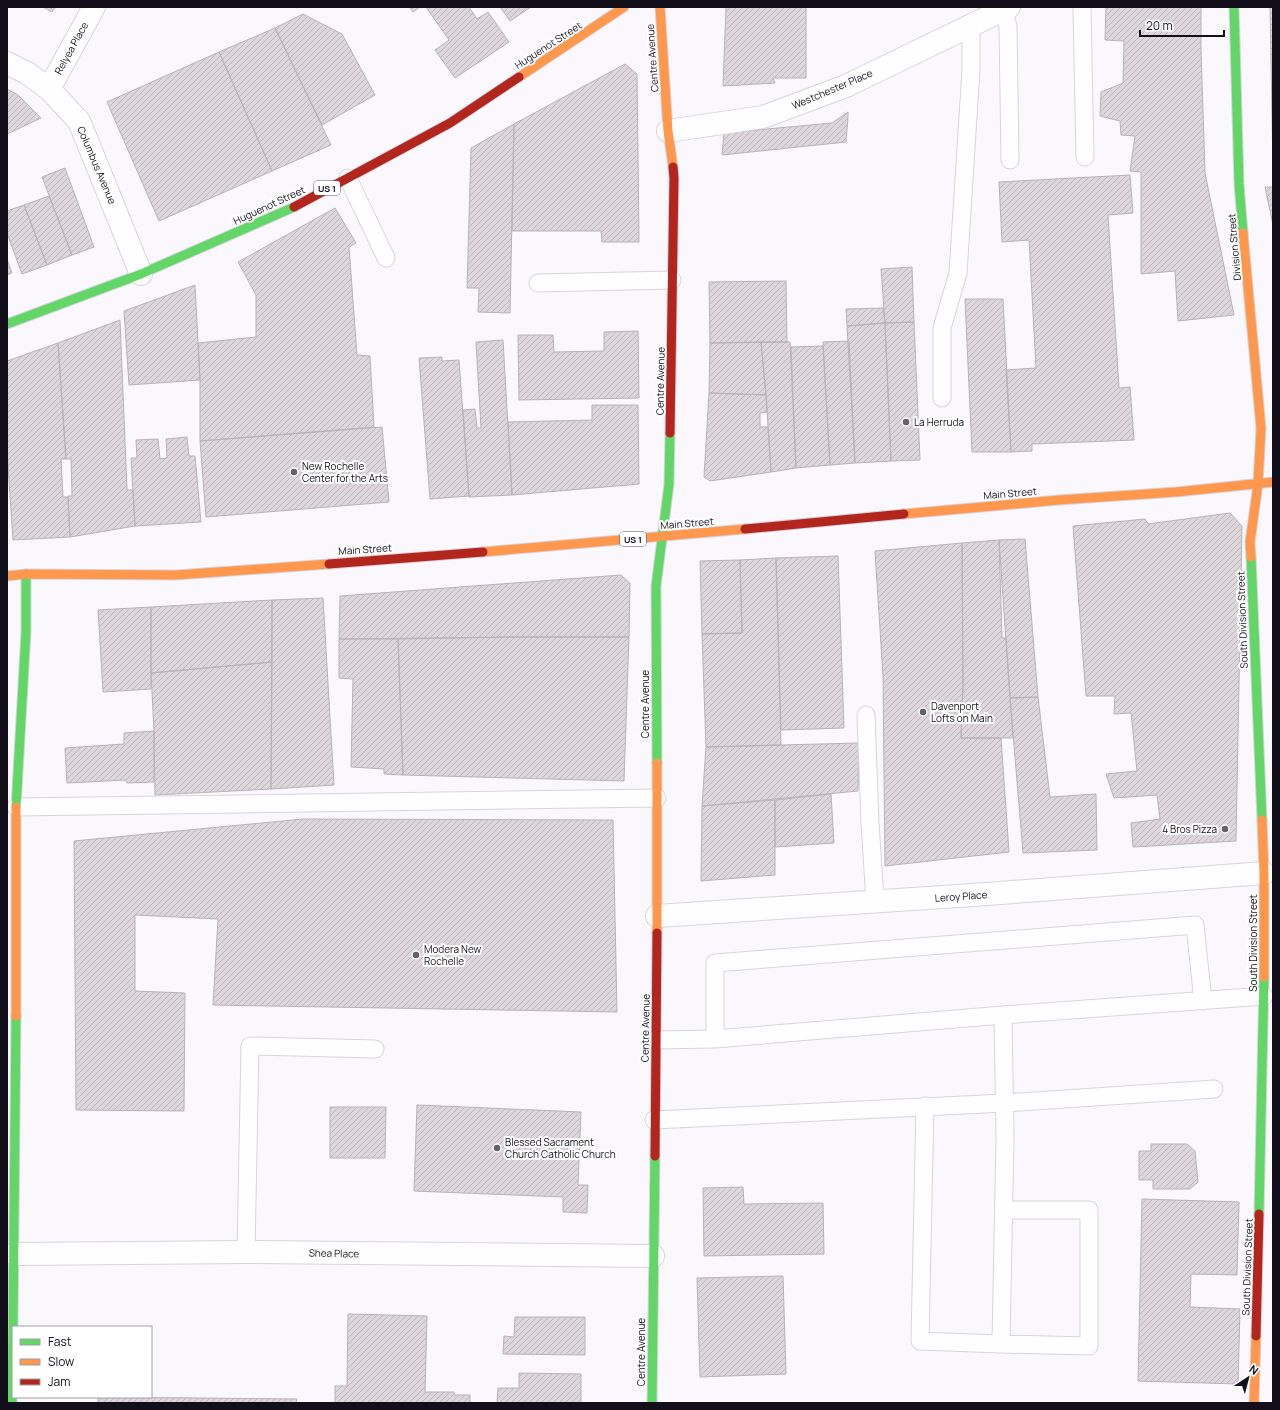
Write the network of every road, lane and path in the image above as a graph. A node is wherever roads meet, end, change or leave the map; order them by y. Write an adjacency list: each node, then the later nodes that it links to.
1 (94, 7): 9 (street, Relyea Place)
2 (624, 7): 13 (street, Huguenot Street / US 1)
3 (660, 7): 10 (street, Centre Avenue)
4 (1082, 7): 11 (lane)
5 (1234, 7): 21 (street, Division Street)
6 (1006, 8): 7 (street, Westchester Place); 12 (lane)
7 (971, 25): 10 (street, Westchester Place); 19 (lane)
8 (7, 63): 9 (street, Columbus Avenue)
9 (49, 89): 15 (street, Columbus Avenue)
10 (668, 130): 16 (street, Centre Avenue)
11 (1085, 157)
12 (1010, 160)
13 (348, 178): 14 (lane); 15 (street, Huguenot Street / US 1)
14 (386, 258)
15 (141, 274): 18 (street, Huguenot Street / US 1)
16 (672, 280): 17 (lane); 22 (street, Centre Avenue)
17 (538, 284)
18 (7, 324)
19 (942, 398)
20 (1273, 482): 21 (street, Main Street / US 1)
21 (1258, 484): 22 (street, Main Street / US 1); 28 (street, South Division Street)
22 (662, 537): 23 (street, Main Street / US 1); 26 (street, Centre Avenue)
23 (26, 574): 24 (street, Main Street / US 1); 27 (street)
24 (7, 576)
25 (866, 715): 29 (lane)
26 (657, 798): 27 (lane); 30 (street, Centre Avenue)
27 (16, 807): 43 (street)
28 (1264, 873): 29 (street, Leroy Place); 32 (street, South Division Street)
29 (875, 901): 30 (street, Leroy Place)
30 (657, 916): 35 (street, Centre Avenue)
31 (1203, 1001): 32 (lane); 33 (lane); 34 (lane)
32 (1267, 1003): 48 (street, South Division Street)
33 (1003, 1015): 34 (lane); 38 (lane)
34 (715, 1039): 35 (lane)
35 (656, 1040): 40 (street, Centre Avenue)
36 (375, 1049): 42 (lane)
37 (1214, 1089): 38 (lane)
38 (1005, 1103): 39 (lane); 41 (lane)
39 (925, 1106): 40 (lane); 46 (lane)
40 (654, 1120): 44 (street, Centre Avenue)
41 (1004, 1210): 46 (lane); 46 (lane)
42 (246, 1252): 43 (street, Shea Place); 44 (street, Shea Place)
43 (15, 1254): 45 (street)
44 (653, 1256): 47 (street, Centre Avenue)
45 (13, 1326)
46 (1001, 1344)
47 (652, 1403)
48 (1254, 1403)

